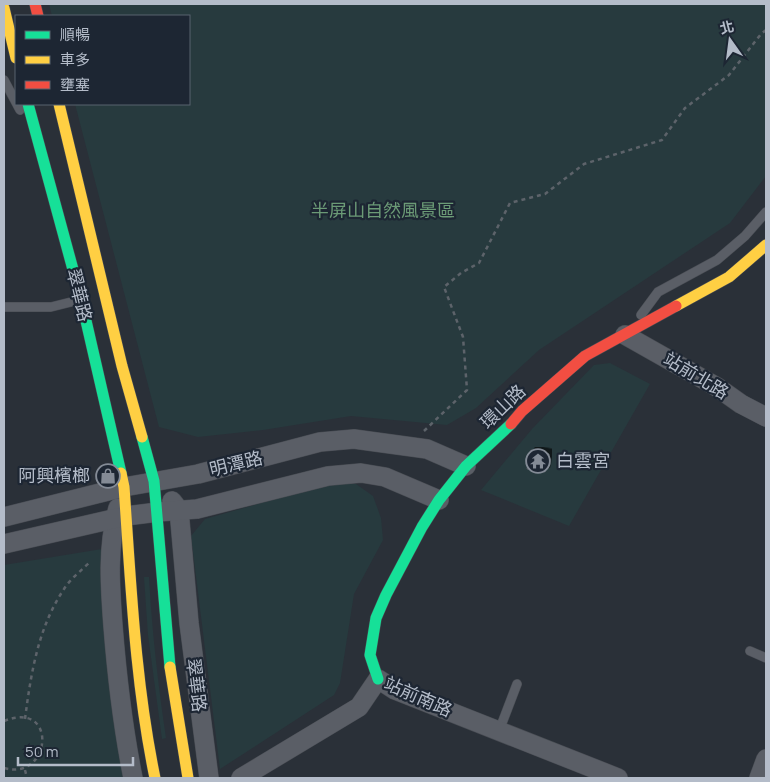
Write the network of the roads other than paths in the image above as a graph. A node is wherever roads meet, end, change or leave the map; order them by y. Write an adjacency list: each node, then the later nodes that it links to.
1 (4, 8): 2 (main road)
2 (15, 54)
3 (4, 80): 4 (lane)
4 (15, 102)
5 (16, 105): 8 (lane)
6 (28, 105): 8 (main road, 翠華路)
7 (59, 105): 11 (main road, 翠華路)
8 (38, 148): 11 (main road, 翠華路)
9 (766, 212): 13 (lane)
10 (766, 245): 13 (main road, 環山路)
11 (93, 296): 12 (lane); 16 (main road, 翠華路); 17 (main road, 翠華路)
12 (4, 307)
13 (625, 335): 14 (street, 站前北路); 15 (main road, 環山路)
14 (766, 417)
15 (466, 466): 16 (street, 明潭路); 18 (main road, 環山路)
16 (154, 481): 17 (street, 明潭路); 19 (street, 翠華路); 20 (main road, 翠華路)
17 (124, 487): 21 (street, 明潭路); 22 (street, 翠華路)
18 (439, 500): 19 (street, 明潭路); 26 (main road, 環山路)
19 (179, 510): 20 (street, 明潭路); 33 (street, 翠華路)
20 (158, 512): 22 (street, 明潭路); 32 (main road, 翠華路)
21 (4, 517)
22 (121, 517): 23 (street, 明潭路); 30 (street, 翠華路); 31 (main road, 翠華路)
23 (4, 544)
24 (750, 651): 25 (lane)
25 (766, 658)
26 (378, 679): 28 (street, 站前南路); 34 (street, 站前南路)
27 (517, 684): 28 (lane)
28 (499, 731): 35 (street, 站前南路)
29 (766, 759): 36 (street)
30 (133, 778)
31 (155, 778)
32 (188, 778)
33 (209, 778)
34 (242, 778)
35 (618, 778)
36 (759, 778)

